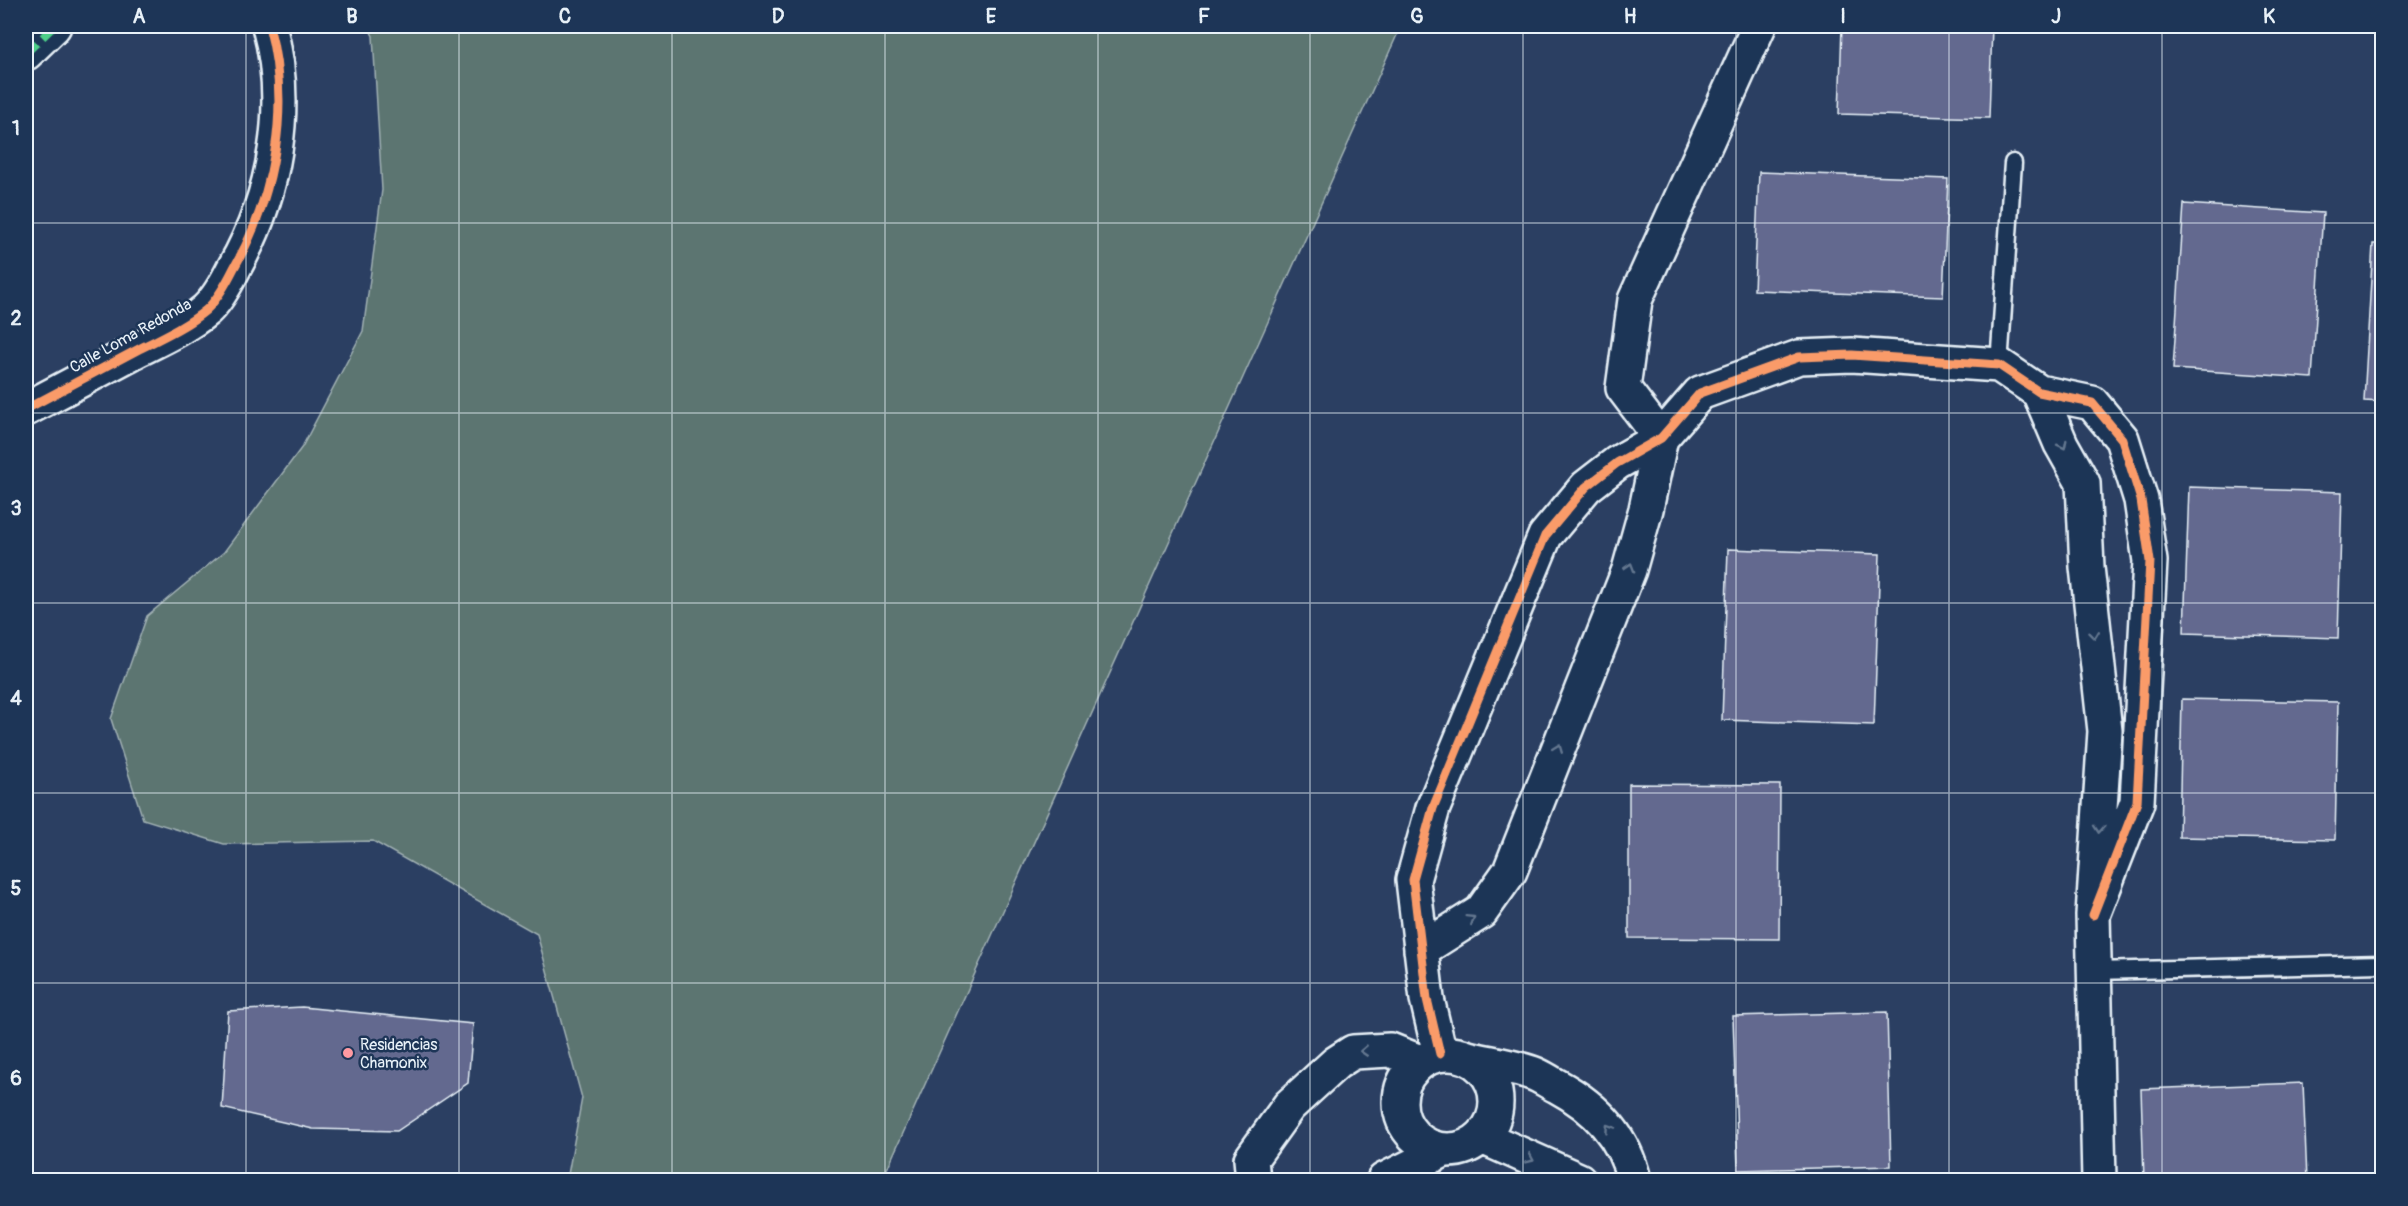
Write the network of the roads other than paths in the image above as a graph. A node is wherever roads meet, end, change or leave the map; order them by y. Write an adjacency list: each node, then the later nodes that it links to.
1 (54, 26): 4 (street)
2 (268, 26): 8 (street, Calle Loma Redonda)
3 (1759, 26): 9 (street)
4 (26, 53)
5 (2013, 163): 6 (lane)
6 (1999, 365): 7 (street); 9 (street)
7 (2039, 392): 10 (street, one-way to 10); 10 (street)
8 (26, 409)
9 (1661, 438): 11 (street, one-way to 9); 11 (street)
10 (2093, 915): 13 (street)
11 (1421, 950): 14 (street)
12 (2382, 964): 13 (lane)
13 (2094, 971): 21 (street)
14 (1442, 1058): 15 (street); 16 (street); 17 (street, one-way to 17); 20 (street, one-way to 14)
15 (1482, 1137): 16 (street); 19 (street, one-way to 19)
16 (1442, 1151): 18 (street)
17 (1253, 1180)
18 (1384, 1180)
19 (1579, 1180)
20 (1634, 1180)
21 (2098, 1180)

